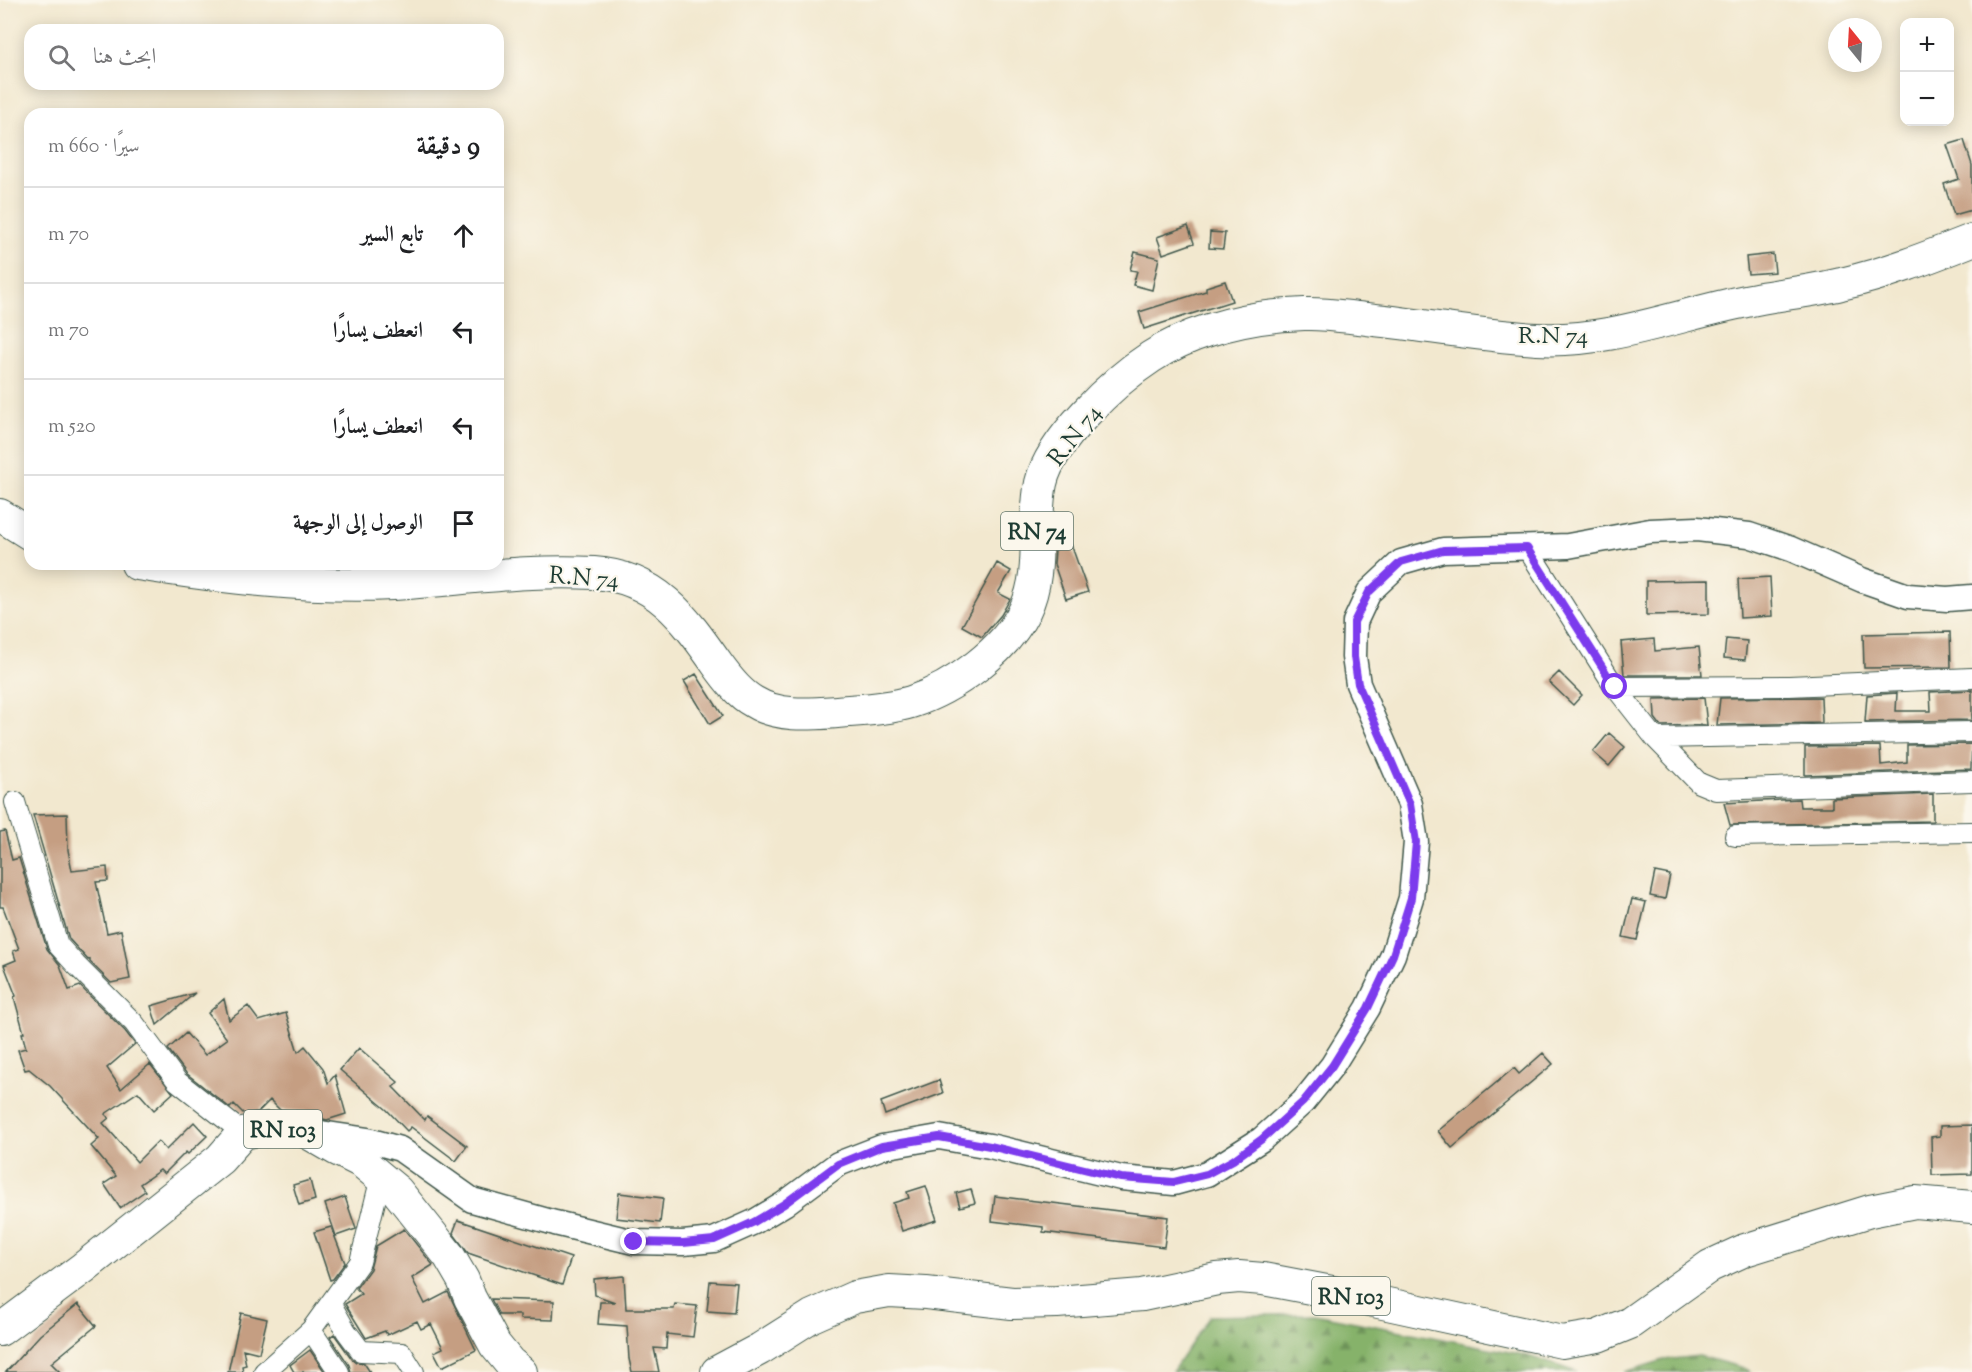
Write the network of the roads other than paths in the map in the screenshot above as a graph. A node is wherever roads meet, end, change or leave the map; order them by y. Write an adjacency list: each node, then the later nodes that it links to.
1 (1972, 240): 5 (main road, R.N 74 / RN 74)
2 (0, 515): 3 (main road)
3 (24, 530)
4 (1527, 548): 6 (street); 8 (street); 15 (street)
5 (175, 570)
6 (1972, 597)
7 (1972, 678): 8 (street)
8 (1615, 687): 10 (street)
9 (1972, 732): 10 (street)
10 (1655, 738): 11 (street)
11 (1972, 781)
12 (15, 802): 16 (street)
13 (1972, 832): 14 (street)
14 (1735, 836)
15 (305, 1131): 16 (main road, RN 103); 17 (main road, RN 103)
16 (243, 1133): 20 (main road, RN 103)
17 (381, 1177): 19 (street); 25 (main road, RN 103)
18 (1972, 1207): 26 (main road, RN 103)
19 (331, 1304): 21 (street); 24 (street)
20 (0, 1330)
21 (311, 1330): 22 (street); 23 (street)
22 (273, 1369)
23 (339, 1372)
24 (414, 1372)
25 (521, 1372)
26 (717, 1372)

